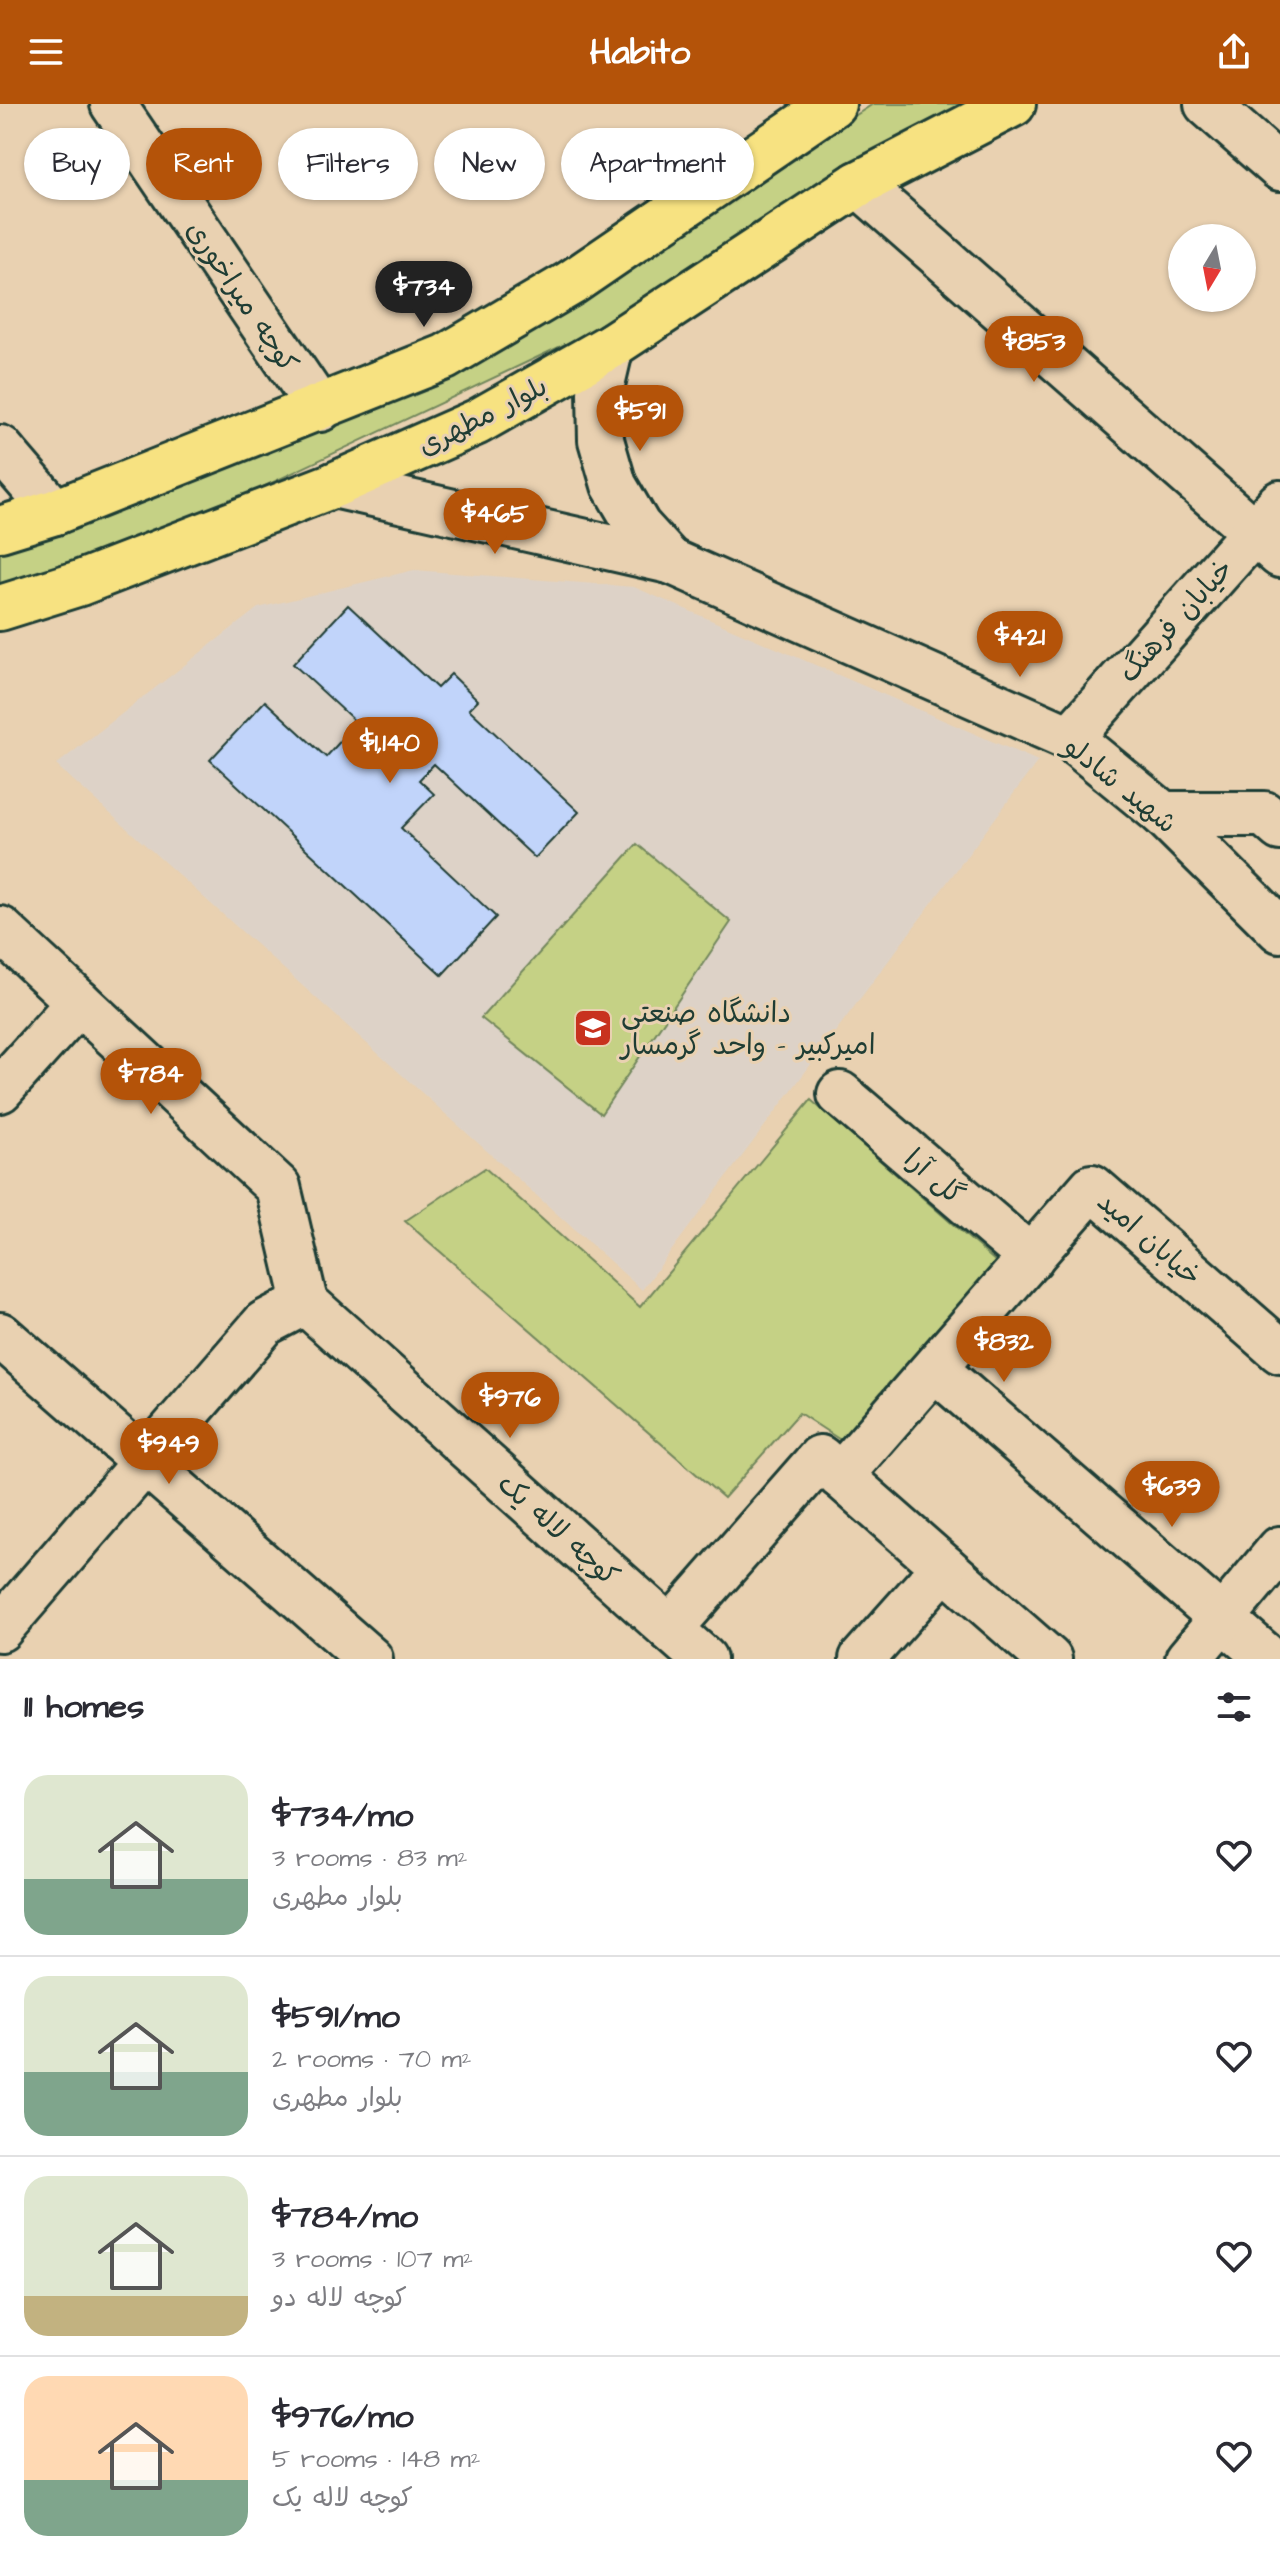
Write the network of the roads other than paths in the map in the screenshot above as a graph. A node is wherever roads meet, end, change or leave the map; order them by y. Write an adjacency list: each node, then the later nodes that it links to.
1 (113, 104): 8 (street, کوچه میراخوری)
2 (833, 104): 8 (main road)
3 (1013, 104): 6 (main road, بلوار مطهری)
4 (1207, 104): 5 (street)
5 (1280, 168)
6 (858, 184): 7 (main road, بلوار مطهری); 13 (street)
7 (611, 346): 10 (main road, بلوار مطهری); 14 (street)
8 (320, 409): 11 (main road)
9 (0, 448): 11 (street)
10 (334, 485): 14 (street); 15 (main road, بلوار مطهری)
11 (55, 512): 12 (main road)
12 (0, 529)
13 (1271, 530): 16 (street, خیابان فرهنگ)
14 (670, 561): 16 (street, شهید شادلو)
15 (0, 608)
16 (1070, 738): 17 (street, شهید شادلو)
17 (1163, 814): 18 (street); 20 (street, شهید شادلو)
18 (1280, 828)
19 (0, 929): 21 (street)
20 (1280, 930)
21 (79, 1002): 22 (street); 25 (street)
22 (0, 1090)
23 (840, 1094): 24 (street, گل آرا)
24 (1031, 1258): 27 (street, خیابان امید); 28 (street, خیابان امید)
25 (305, 1302): 29 (street); 35 (street, کوچه لاله یک)
26 (0, 1335): 29 (street)
27 (1280, 1351)
28 (935, 1369): 30 (street, خیابان امید); 33 (street)
29 (145, 1462): 34 (street); 36 (street)
30 (840, 1476): 32 (street); 35 (street)
31 (1280, 1549): 33 (street)
32 (944, 1567): 38 (street); 39 (street)
33 (1222, 1618): 40 (street); 41 (street)
34 (0, 1629)
35 (670, 1629): 37 (street, کوچه لاله یک)
36 (365, 1657)
37 (704, 1659)
38 (862, 1659)
39 (1049, 1659)
40 (1188, 1659)
41 (1269, 1659)

